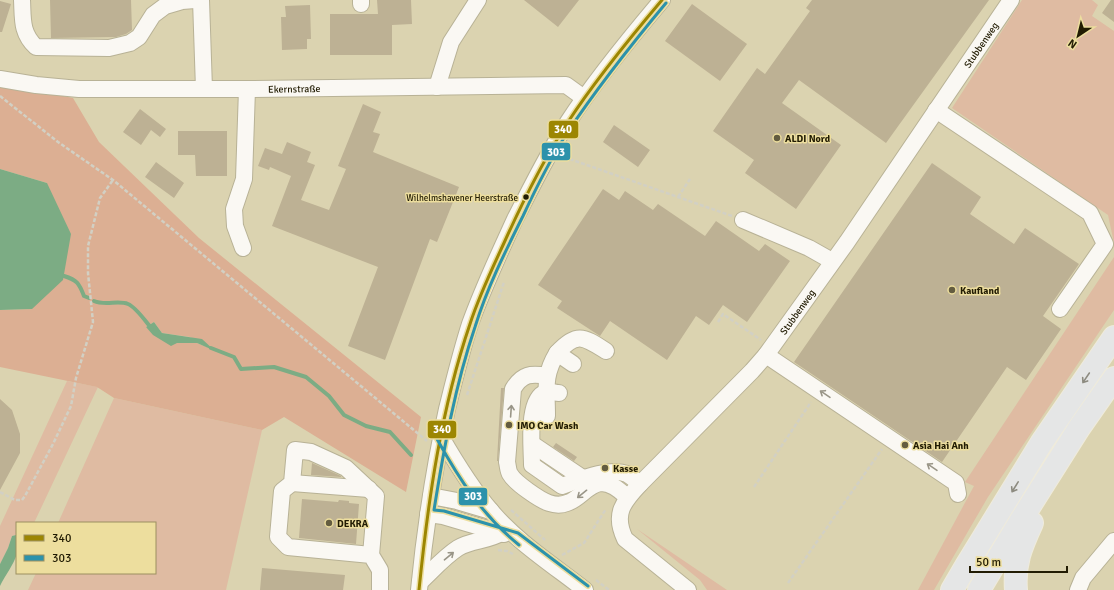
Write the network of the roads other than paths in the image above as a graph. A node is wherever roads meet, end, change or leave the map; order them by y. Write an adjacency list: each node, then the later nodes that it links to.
1 (22, 0): 7 (street)
2 (194, 0): 7 (street)
3 (201, 0): 10 (street)
4 (478, 0): 9 (street)
5 (662, 0): 12 (street)
6 (1012, 0): 13 (street, Stubbenweg)
7 (161, 3)
8 (0, 79): 10 (street, Ekernstraße)
9 (438, 87): 11 (street, Ekernstraße); 12 (street, Ekernstraße)
10 (204, 89): 11 (street, Ekernstraße)
11 (247, 89): 15 (street)
12 (584, 98): 28 (street)
13 (936, 110): 16 (street, Stubbenweg); 17 (street)
14 (743, 220): 16 (street)
15 (243, 248)
16 (832, 261): 20 (street, Stubbenweg)
17 (1060, 309)
18 (1114, 337): 44 (highway, one-way to 44)
19 (606, 351): 21 (street)
20 (769, 351): 30 (street, Stubbenweg); 32 (street, one-way to 20)
21 (558, 353): 22 (street); 23 (street)
22 (573, 364)
23 (547, 376): 25 (street); 34 (street, one-way to 23)
24 (1114, 378): 27 (highway)
25 (553, 392): 26 (street); 30 (street)
26 (547, 416)
27 (1079, 428): 45 (highway); 46 (highway)
28 (434, 439): 33 (street); 35 (street)
29 (292, 483): 31 (street); 31 (street); 39 (street)
30 (640, 484): 34 (street, Stubbenweg)
31 (369, 489): 39 (street)
32 (958, 494)
33 (431, 496): 35 (street); 36 (street)
34 (624, 502): 43 (street)
35 (491, 511): 37 (street)
36 (428, 514): 37 (street); 41 (street)
37 (509, 535): 40 (street); 41 (street, one-way to 37)
38 (1114, 541): 47 (street)
39 (371, 555): 42 (street)
40 (588, 583)
41 (420, 586)
42 (380, 590)
43 (688, 590)
44 (952, 590)
45 (979, 590)
46 (1016, 590)
47 (1078, 590)

